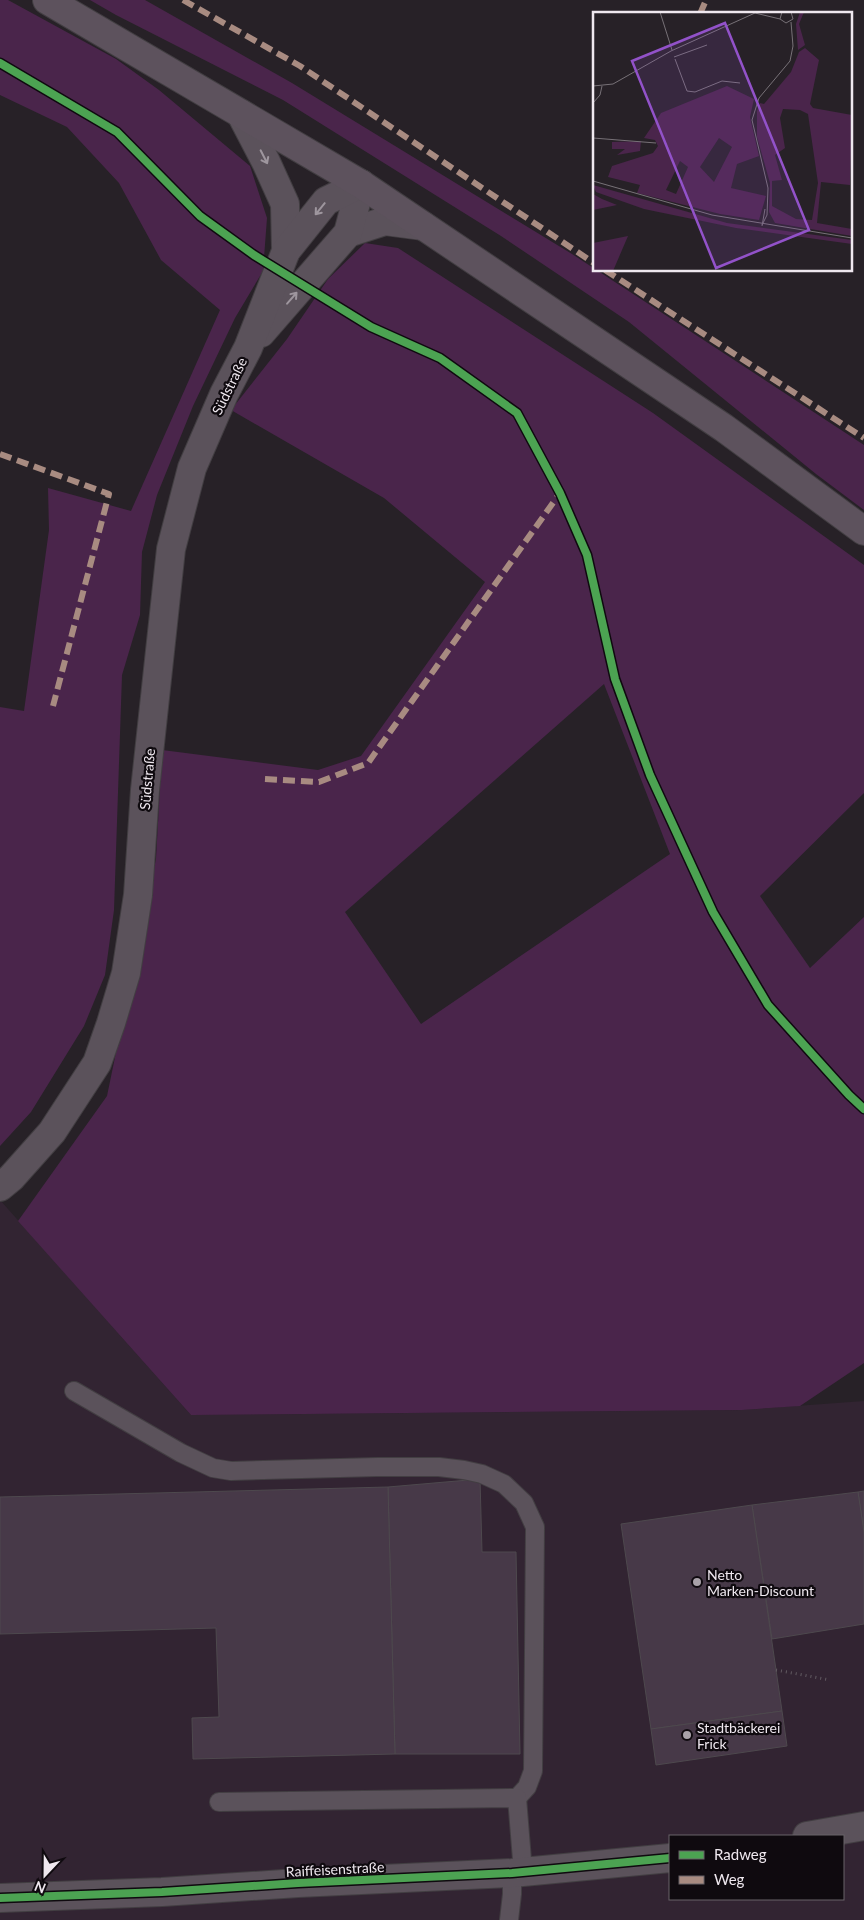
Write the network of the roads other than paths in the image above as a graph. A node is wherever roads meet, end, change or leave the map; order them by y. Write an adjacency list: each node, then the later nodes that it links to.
1 (47, 0): 2 (main road)
2 (241, 114): 3 (main road); 6 (street, Südstraße, one-way to 6)
3 (361, 184): 4 (main road); 5 (street, Südstraße); 6 (street, Südstraße, one-way to 6)
4 (423, 226): 5 (street); 8 (main road)
5 (348, 233): 7 (street, Südstraße, one-way to 5)
6 (286, 251): 7 (street, Südstraße)
7 (248, 348): 9 (street, Südstraße)
8 (864, 531)
9 (0, 1187)
10 (74, 1391): 11 (lane)
11 (517, 1798): 12 (lane); 16 (lane)
12 (218, 1802)
13 (864, 1826): 14 (street)
14 (813, 1835)
15 (669, 1858): 16 (street, Raiffeisenstraße)
16 (517, 1873): 17 (street, Raiffeisenstraße); 18 (lane)
17 (0, 1898)
18 (509, 1920)

